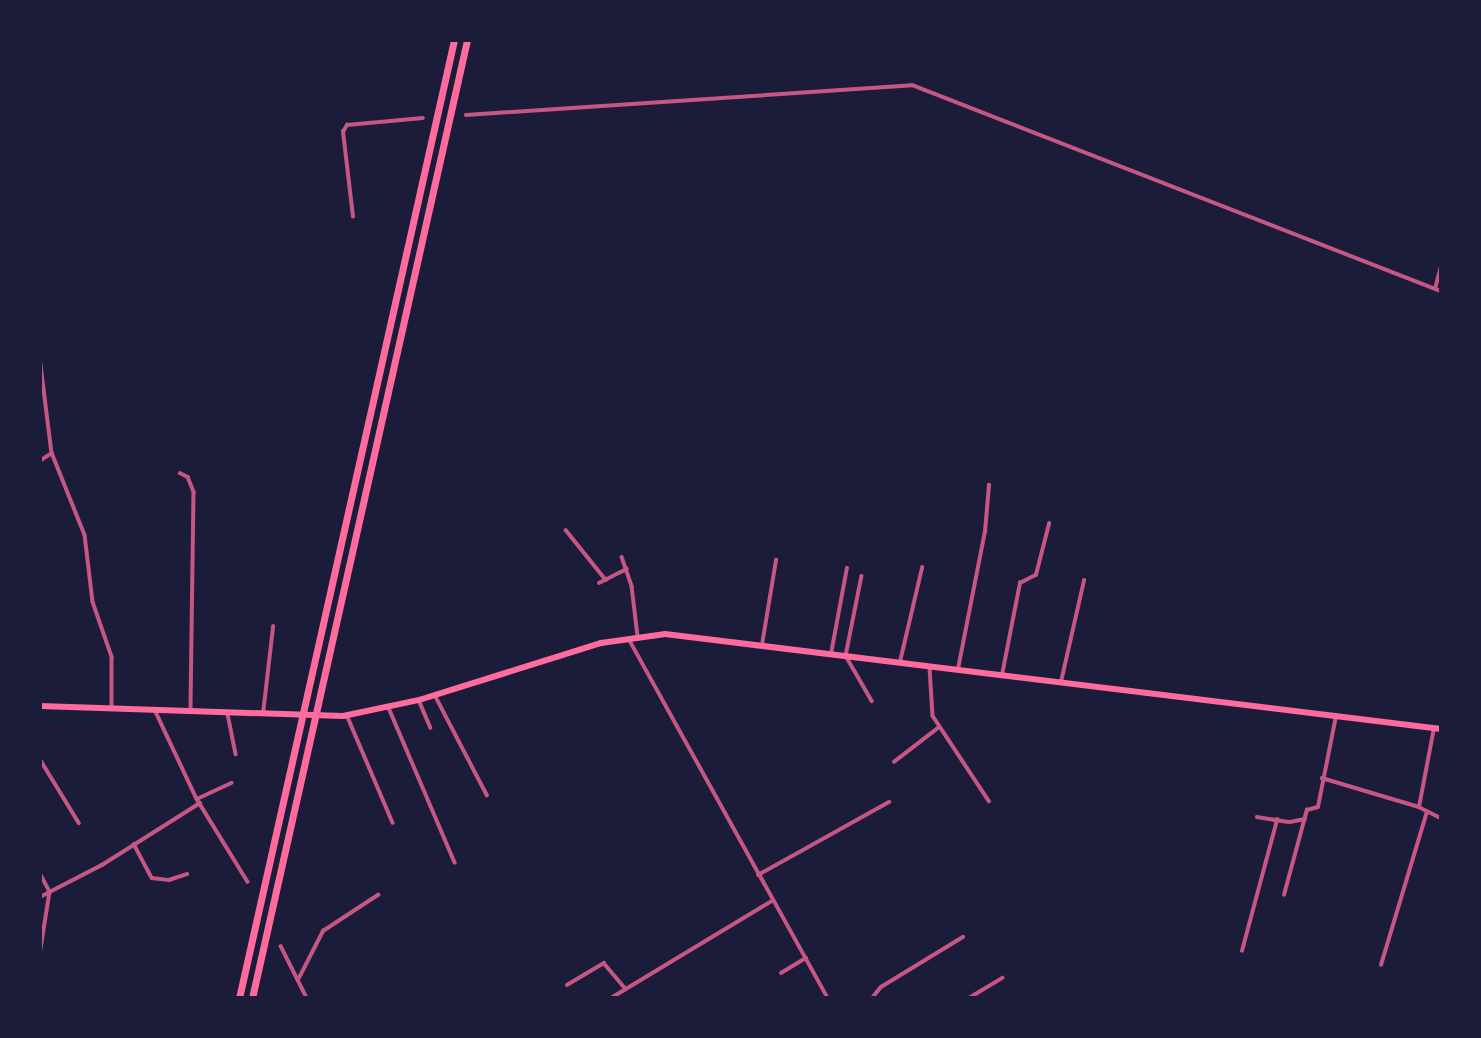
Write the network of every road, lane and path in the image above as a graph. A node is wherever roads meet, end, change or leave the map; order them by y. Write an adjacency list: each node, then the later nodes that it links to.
1 (454, 40): 90 (highway)
2 (467, 40): 91 (highway)
3 (466, 115): 7 (street)
4 (423, 118): 5 (street)
5 (353, 217)
6 (1441, 267): 7 (street)
7 (1435, 289): 8 (street)
8 (1441, 291)
9 (40, 357): 10 (street)
10 (52, 453): 11 (street); 41 (street)
11 (40, 461)
12 (180, 472): 43 (street)
13 (989, 485): 33 (street)
14 (1049, 524): 34 (street)
15 (566, 530): 22 (street)
16 (622, 557): 20 (street)
17 (776, 560): 28 (street)
18 (847, 568): 29 (street)
19 (922, 568): 31 (street)
20 (627, 569): 22 (street); 26 (street)
21 (862, 576): 30 (street)
22 (606, 580): 24 (street)
23 (1084, 581): 35 (street)
24 (599, 583)
25 (274, 627): 46 (street)
26 (638, 636): 27 (highway); 28 (highway)
27 (628, 638): 36 (highway); 72 (street)
28 (762, 645): 29 (highway)
29 (831, 654): 30 (highway)
30 (846, 656): 31 (highway); 38 (street)
31 (900, 662): 32 (highway)
32 (930, 666): 33 (highway); 49 (street)
33 (958, 669): 34 (highway)
34 (1002, 675): 35 (highway)
35 (1061, 682): 47 (highway)
36 (435, 695): 37 (highway); 56 (street)
37 (419, 700): 40 (highway); 48 (street)
38 (872, 701)
39 (40, 706): 41 (highway)
40 (389, 708): 45 (highway); 69 (street)
41 (112, 709): 42 (highway)
42 (156, 711): 43 (highway); 57 (street)
43 (191, 714): 44 (highway)
44 (228, 714): 46 (highway); 51 (street)
45 (347, 715): 46 (highway); 67 (street)
46 (263, 716)
47 (1336, 716): 50 (highway); 54 (street)
48 (431, 728)
49 (938, 728): 53 (street); 58 (street)
50 (1437, 729): 60 (street)
51 (236, 754)
52 (40, 759): 66 (street)
53 (894, 762)
54 (1322, 778): 60 (street); 64 (street)
55 (231, 783): 57 (street)
56 (487, 795)
57 (199, 801): 68 (street); 73 (street)
58 (989, 802)
59 (889, 803): 72 (street)
60 (1419, 807): 61 (street)
61 (1427, 812): 63 (street); 84 (street)
62 (1257, 817): 65 (street)
63 (1441, 818)
64 (1305, 819): 65 (street); 76 (street)
65 (1277, 820): 81 (street)
66 (79, 823)
67 (393, 823)
68 (134, 844): 71 (street); 74 (street)
69 (455, 863)
70 (40, 873): 74 (street)
71 (187, 874)
72 (758, 875): 78 (street)
73 (248, 882)
74 (50, 892): 77 (street); 82 (street)
75 (378, 895): 86 (street)
76 (1284, 895)
77 (40, 897)
78 (772, 901): 83 (street); 89 (street)
79 (963, 937): 95 (street)
80 (281, 946): 86 (street)
81 (1242, 951)
82 (40, 956)
83 (806, 958): 85 (street); 94 (street)
84 (1381, 965)
85 (781, 973)
86 (299, 978): 92 (street)
87 (1002, 978): 96 (street)
88 (567, 985): 89 (street)
89 (626, 989): 93 (street)
90 (239, 998)
91 (252, 998)
92 (307, 998)
93 (611, 998)
94 (828, 998)
95 (872, 998)
96 (969, 998)

